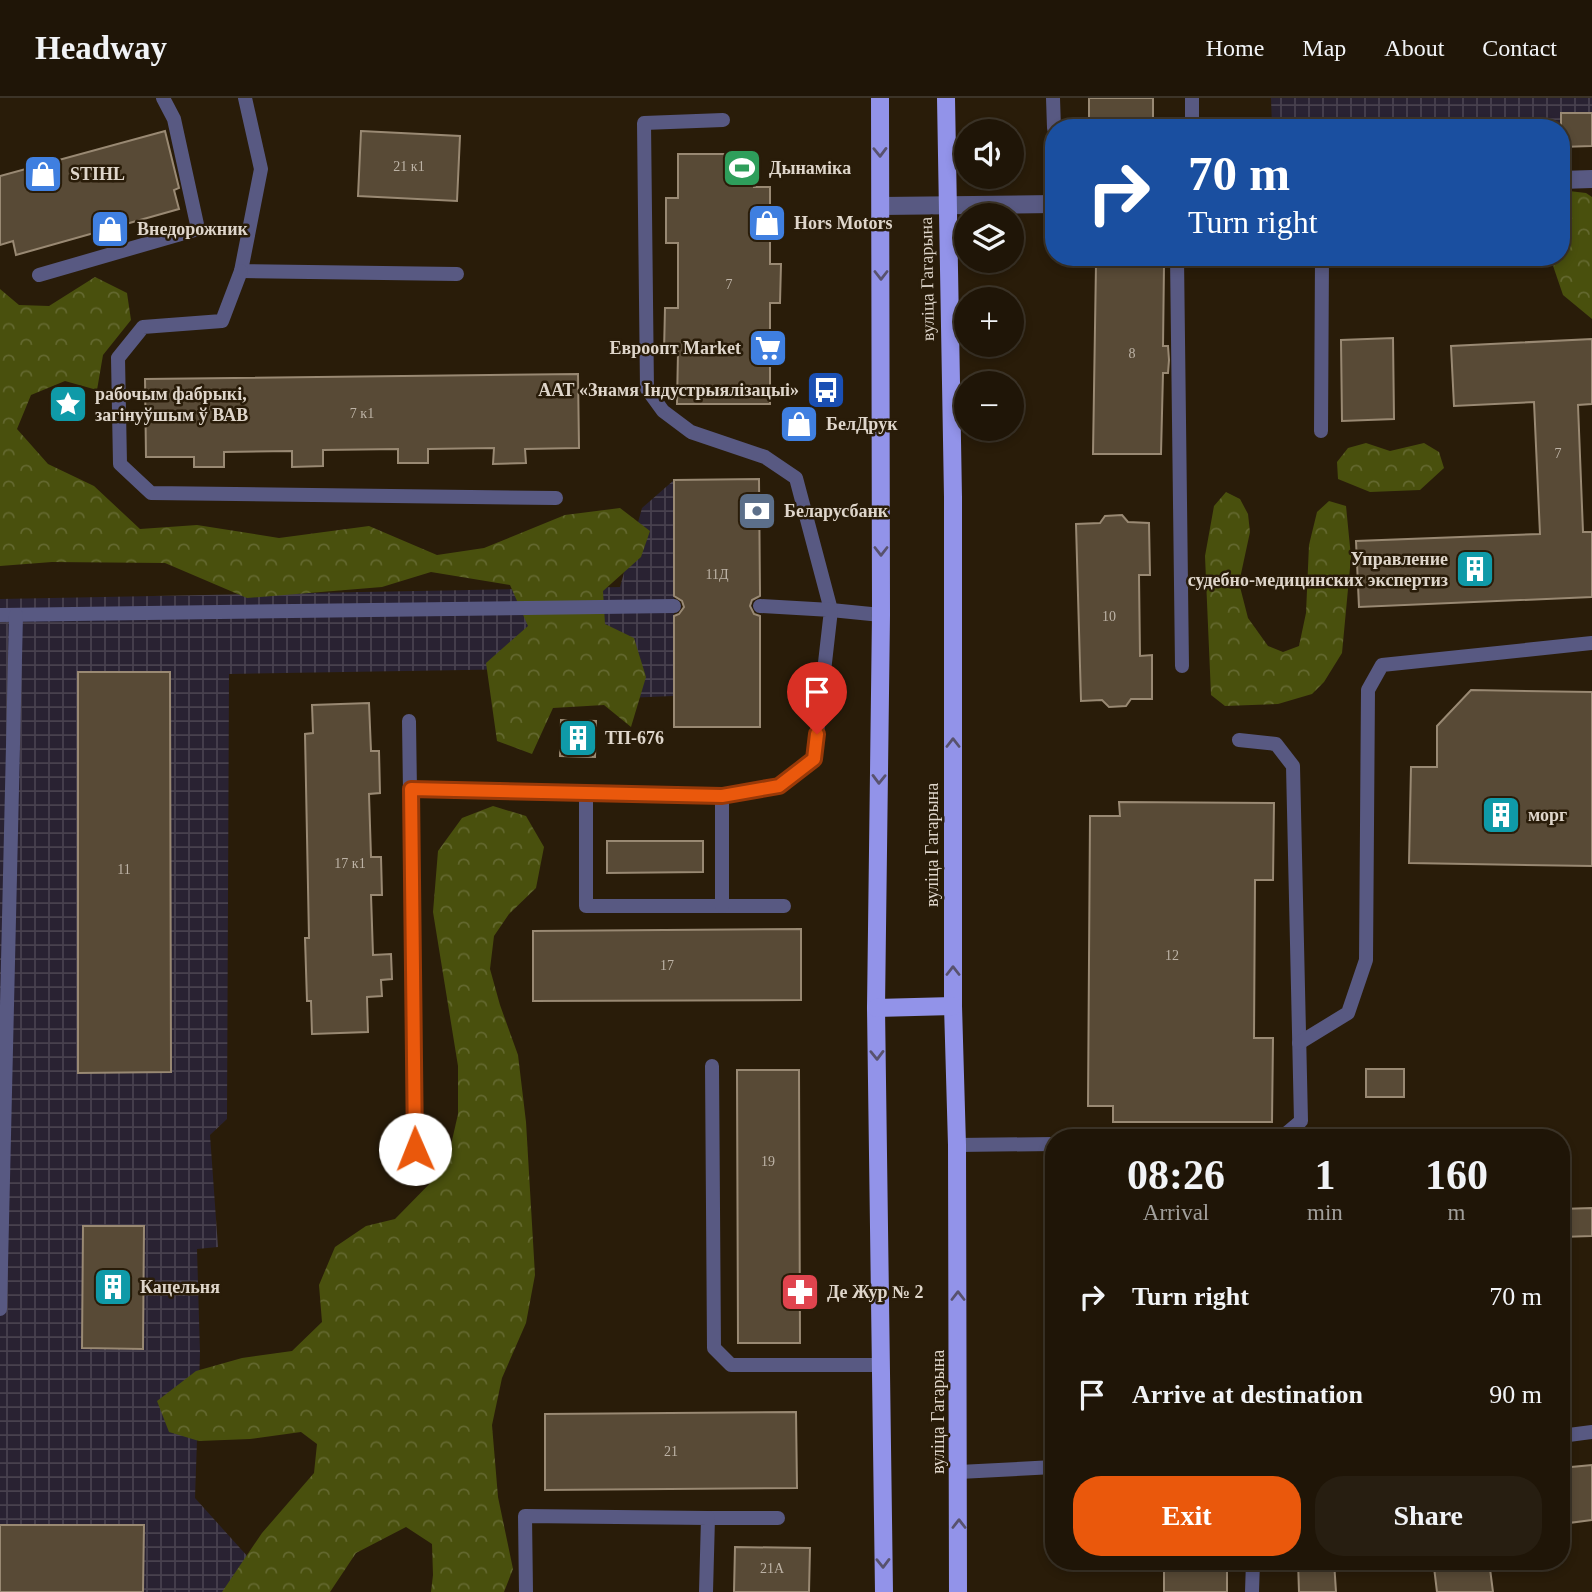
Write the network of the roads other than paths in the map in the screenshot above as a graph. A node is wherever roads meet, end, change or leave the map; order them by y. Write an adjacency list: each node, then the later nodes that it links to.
1 (163, 98): 19 (lane)
2 (245, 98): 17 (lane)
3 (880, 98): 13 (main road, one-way to 13)
4 (946, 98): 14 (main road, вуліца Гагарына)
5 (1053, 98): 7 (lane)
6 (1192, 98): 8 (lane)
7 (1054, 119)
8 (1192, 119)
9 (723, 120): 24 (lane)
10 (1592, 179): 11 (street)
11 (1570, 180)
12 (1045, 204): 14 (street)
13 (881, 206): 14 (street); 27 (main road, one-way to 27)
14 (947, 206): 37 (main road, вуліца Гагарына, one-way to 14)
15 (1177, 266): 29 (lane)
16 (1322, 266): 20 (lane)
17 (241, 271): 18 (lane); 21 (lane)
18 (457, 274)
19 (39, 275)
20 (1321, 431)
21 (556, 498)
22 (674, 606): 26 (lane)
23 (760, 606): 24 (lane)
24 (831, 610): 27 (lane); 34 (lane)
25 (0, 615): 26 (lane)
26 (16, 615): 45 (lane)
27 (881, 615): 38 (main road, one-way to 38)
28 (1592, 643): 39 (lane)
29 (1182, 666)
30 (409, 721): 32 (lane)
31 (1239, 740): 39 (lane)
32 (411, 789): 33 (lane); 44 (lane)
33 (586, 793): 34 (lane); 35 (lane)
34 (722, 796): 35 (lane)
35 (722, 906): 36 (lane)
36 (783, 906)
37 (953, 1006): 38 (main road); 43 (main road, вуліца Гагарына)
38 (876, 1008): 46 (main road, one-way to 46)
39 (1299, 1043): 41 (lane)
40 (712, 1066): 46 (lane)
41 (1292, 1129)
42 (1045, 1144): 43 (lane)
43 (957, 1145): 50 (main road, вуліца Гагарына, one-way to 43)
44 (415, 1149)
45 (0, 1309)
46 (882, 1365): 56 (main road, one-way to 56)
47 (1592, 1432): 48 (lane)
48 (1570, 1435)
49 (1045, 1467): 50 (lane)
50 (959, 1472): 57 (main road, вуліца Гагарына, one-way to 50)
51 (708, 1518): 52 (lane); 54 (lane); 55 (lane)
52 (778, 1518)
53 (1253, 1570): 58 (lane)
54 (526, 1592)
55 (706, 1592)
56 (884, 1592)
57 (958, 1592)
58 (1252, 1592)

